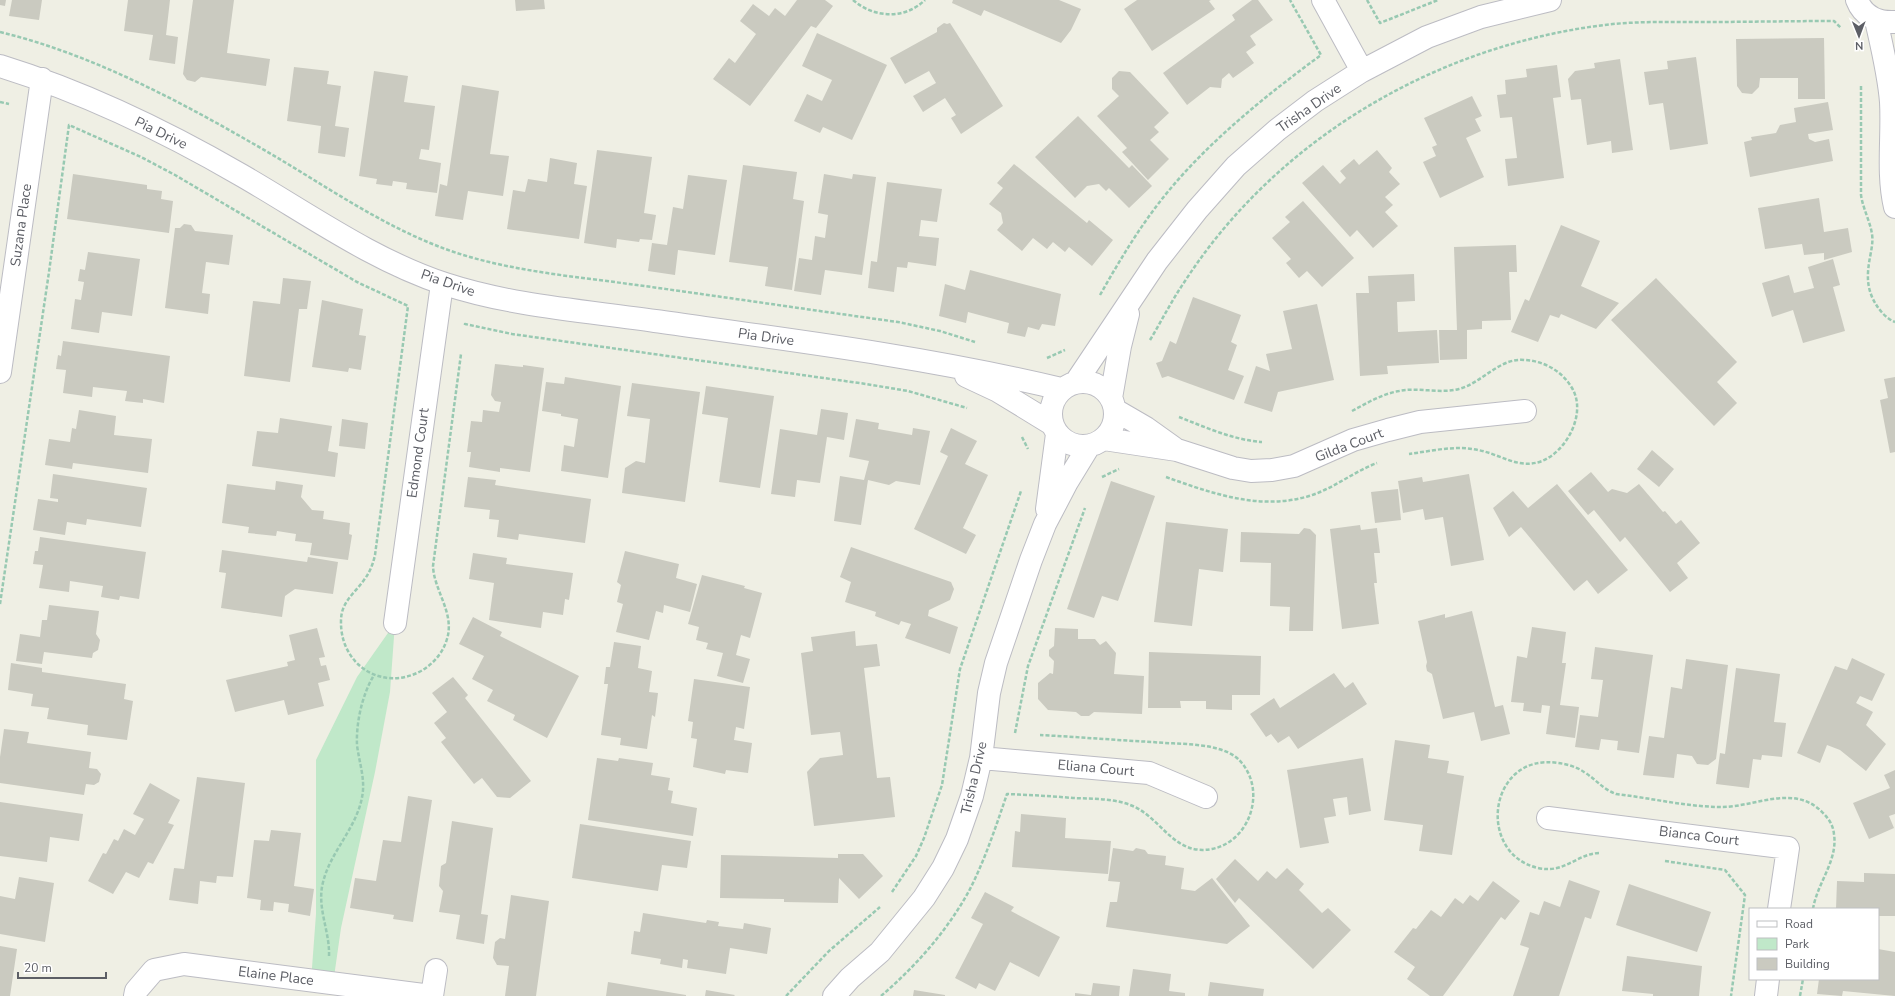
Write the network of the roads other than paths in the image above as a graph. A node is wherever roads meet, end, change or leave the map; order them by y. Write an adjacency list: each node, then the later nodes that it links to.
1 (1323, 0): 6 (street)
2 (1550, 0): 6 (street, Trisha Drive)
3 (1852, 1): 4 (street)
4 (1886, 21): 9 (street)
5 (0, 66): 8 (street, Pia Drive)
6 (1362, 71): 12 (street, Trisha Drive)
7 (1895, 74): 9 (street)
8 (42, 79): 11 (street, Pia Drive); 14 (street, Suzana Place)
9 (1891, 102): 10 (street)
10 (1895, 207)
11 (442, 284): 13 (street, Pia Drive); 22 (street, Edmond Court)
12 (1130, 303): 15 (street, Trisha Drive); 16 (street, Trisha Drive)
13 (939, 364): 15 (street, Pia Drive); 18 (street, Pia Drive)
14 (0, 372)
15 (1069, 386): 16 (street); 18 (street)
16 (1113, 404): 19 (street); 20 (street, Gilda Court)
17 (1525, 411): 20 (street, Gilda Court)
18 (1054, 429): 19 (street); 21 (street, Trisha Drive)
19 (1096, 442): 20 (street, Gilda Court); 21 (street, Trisha Drive)
20 (1177, 450)
21 (1045, 524): 23 (street, Trisha Drive)
22 (394, 623)
23 (981, 758): 24 (street, Eliana Court); 31 (street, Trisha Drive)
24 (1206, 797)
25 (1548, 818): 26 (street, Bianca Court)
26 (1779, 908)
27 (436, 970): 30 (street, Elaine Place)
28 (1768, 980): 32 (street)
29 (135, 996): 30 (street, Elaine Place)
30 (432, 996)
31 (834, 996)
32 (1766, 996)

